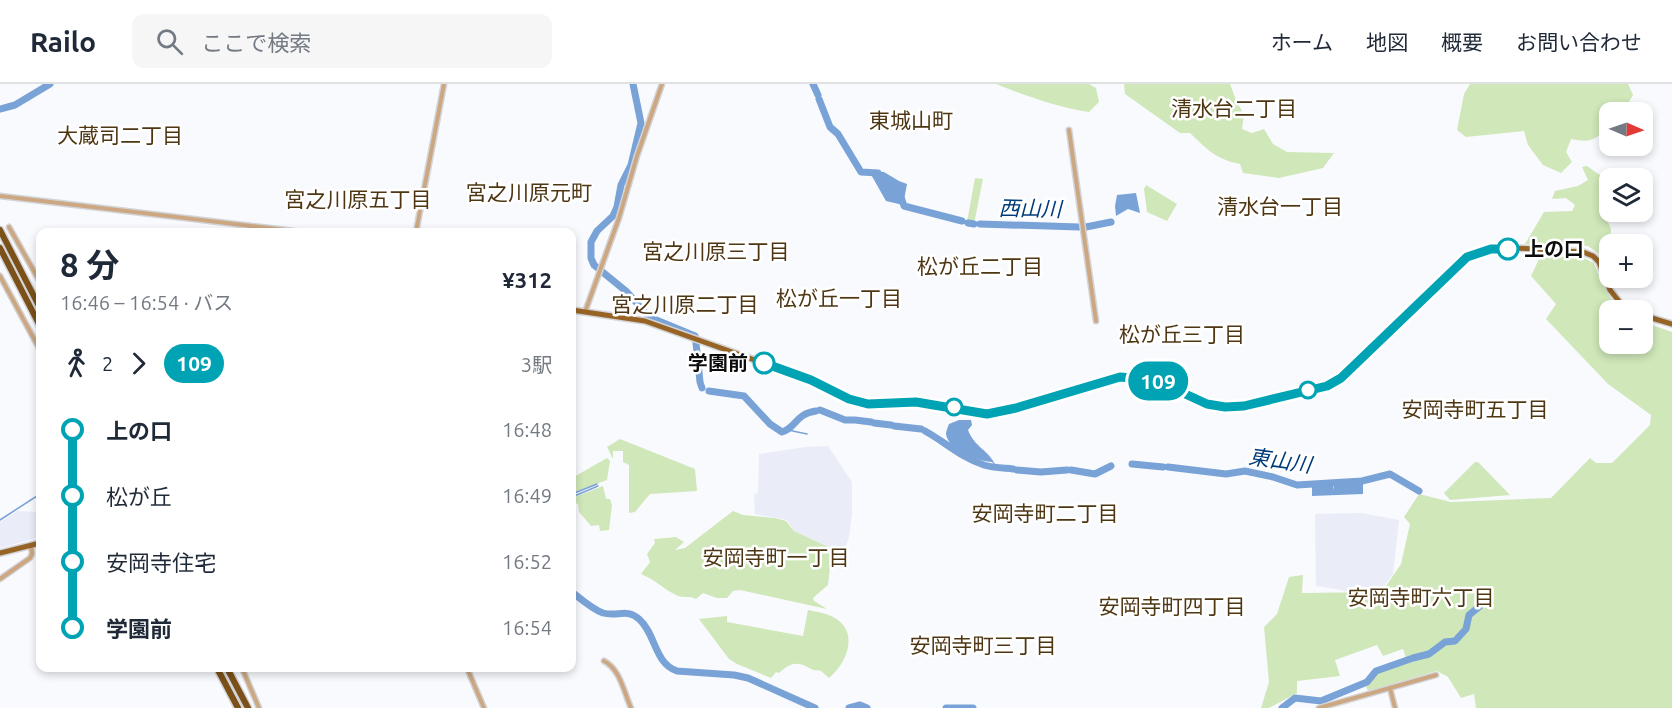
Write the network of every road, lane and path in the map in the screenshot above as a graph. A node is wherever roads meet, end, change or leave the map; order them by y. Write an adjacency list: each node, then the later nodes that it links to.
1 (444, 84): 8 (street)
2 (662, 84): 16 (street)
3 (1069, 130): 19 (street)
4 (0, 196): 5 (street)
5 (249, 226): 7 (street)
6 (9, 227): 11 (street)
7 (267, 228)
8 (417, 228)
9 (0, 230): 13 (highway)
10 (1, 250): 17 (highway)
11 (36, 274)
12 (0, 276): 21 (street)
13 (36, 300)
14 (1618, 300): 16 (main road)
15 (576, 311): 16 (main road)
16 (585, 312)
17 (36, 318)
18 (1653, 318): 20 (main road)
19 (1096, 321)
20 (1672, 324)
21 (36, 343)
22 (36, 544): 23 (main road)
23 (31, 545): 24 (main road); 25 (street)
24 (0, 553)
25 (0, 579)
26 (604, 661): 37 (street)
27 (219, 672): 33 (highway)
28 (229, 672): 34 (highway)
29 (244, 672): 35 (street)
30 (469, 672): 36 (street)
31 (1436, 675): 32 (street)
32 (1390, 688): 38 (street); 39 (street)
33 (238, 708)
34 (248, 708)
35 (259, 708)
36 (484, 708)
37 (631, 708)
38 (1319, 708)
39 (1395, 708)

